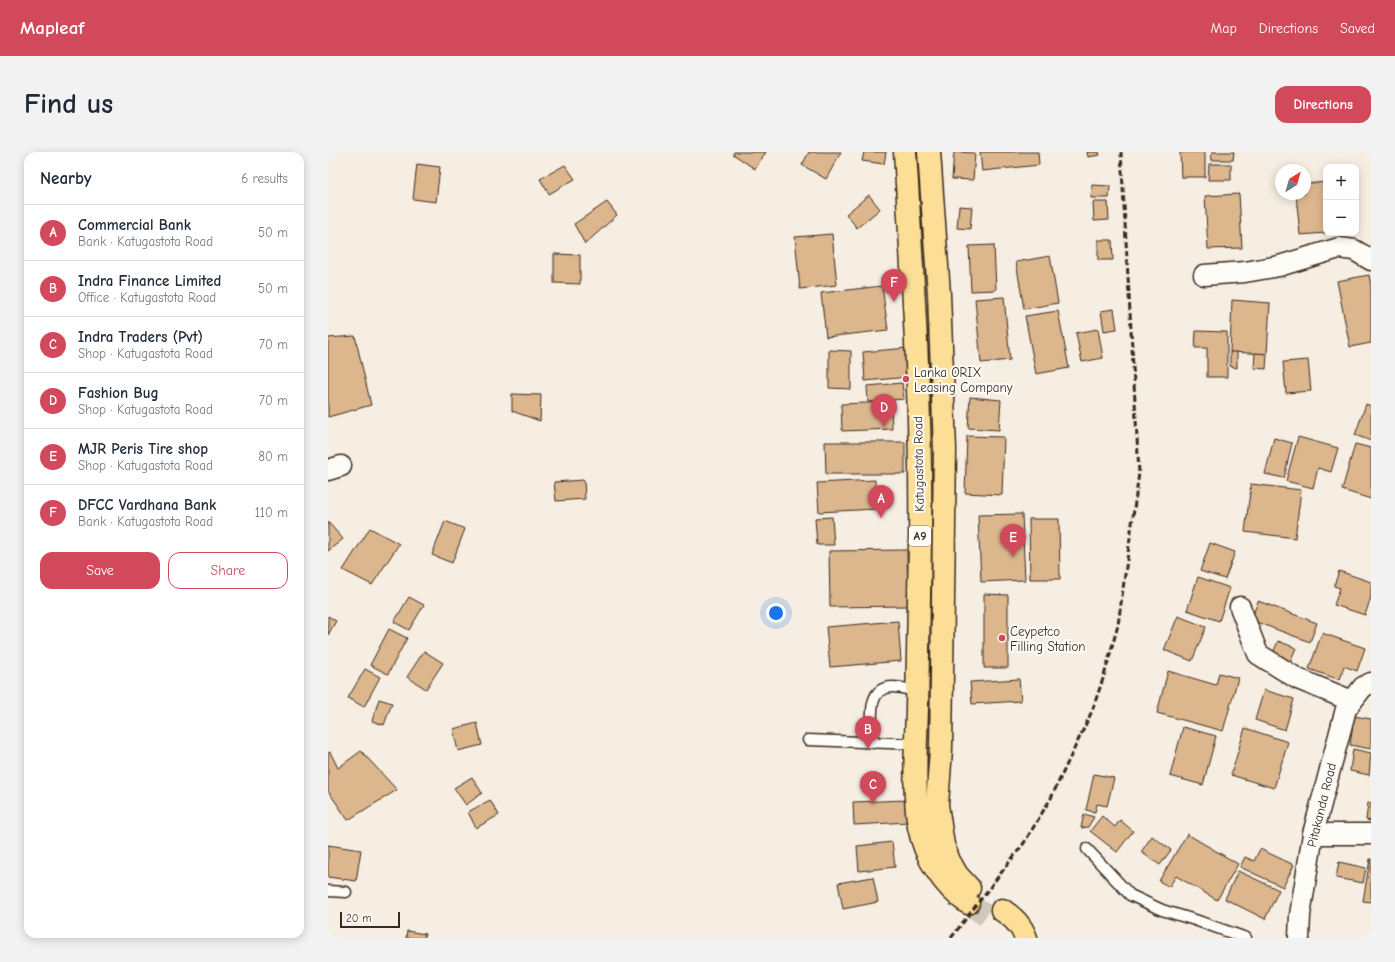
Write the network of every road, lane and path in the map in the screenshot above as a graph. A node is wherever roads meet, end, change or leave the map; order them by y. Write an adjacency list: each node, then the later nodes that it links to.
1 (905, 152): 7 (highway, Katugastota Road / A9)
2 (929, 152): 11 (highway, Katugastota Road / A9)
3 (1371, 260): 4 (street)
4 (1204, 275)
5 (1240, 607): 8 (street)
6 (1371, 683): 8 (street, Pitakanda Road)
7 (917, 691): 10 (lane); 11 (highway, Katugastota Road / A9)
8 (1352, 701): 12 (street, Pitakanda Road)
9 (808, 740): 10 (lane)
10 (873, 743): 11 (lane)
11 (916, 744)
12 (1313, 834): 13 (street); 20 (street, Pitakanda Road)
13 (1371, 834)
14 (1087, 849): 19 (lane)
15 (328, 891): 16 (lane)
16 (346, 892)
17 (1012, 938): 18 (highway)
18 (1026, 938)
19 (1246, 938)
20 (1299, 938)

